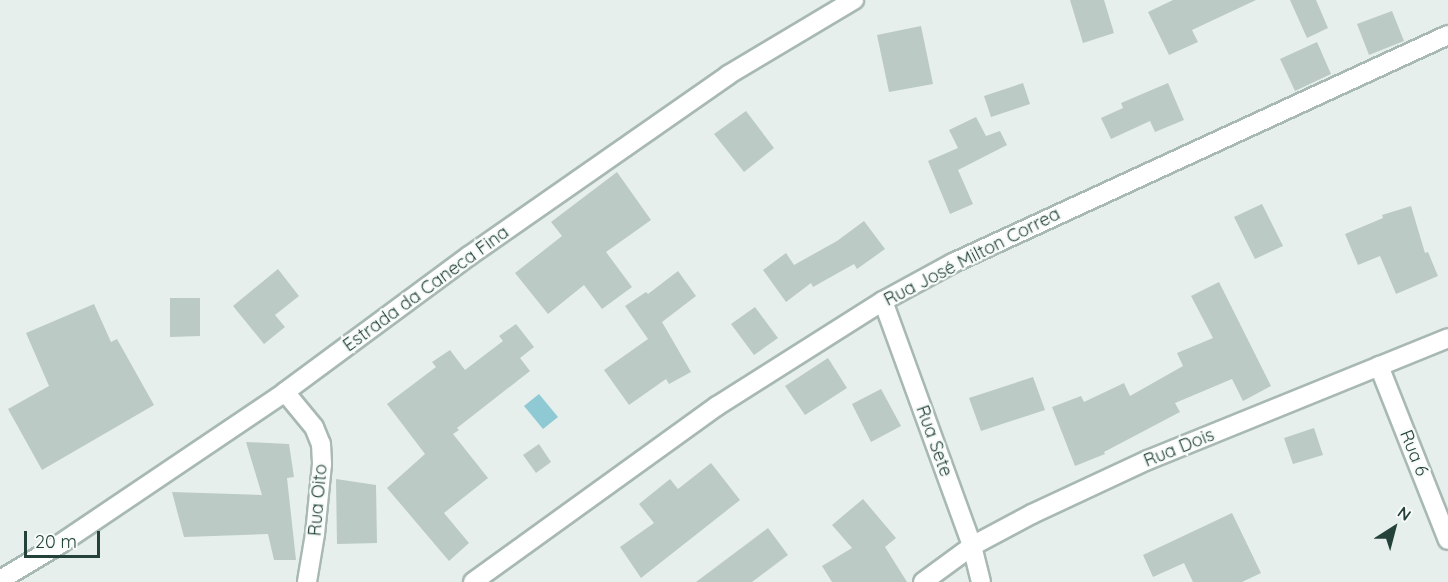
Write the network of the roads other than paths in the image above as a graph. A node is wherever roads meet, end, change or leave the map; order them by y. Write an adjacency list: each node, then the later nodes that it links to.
1 (854, 0): 6 (street, Estrada da Caneca Fina)
2 (1448, 35): 3 (street, Rua José Milton Correa)
3 (883, 302): 8 (street, Rua Sete); 11 (street, Rua José Milton Correa)
4 (1448, 338): 5 (street, Rua Dois)
5 (1379, 366): 7 (street, Rua 6); 8 (street, Rua Dois)
6 (285, 392): 9 (street, Estrada da Caneca Fina); 10 (street, Rua Oito)
7 (1448, 540)
8 (972, 546): 12 (street, Rua Dois); 13 (street, Rua Sete)
9 (0, 580)
10 (308, 582)
11 (473, 582)
12 (923, 582)
13 (981, 582)

